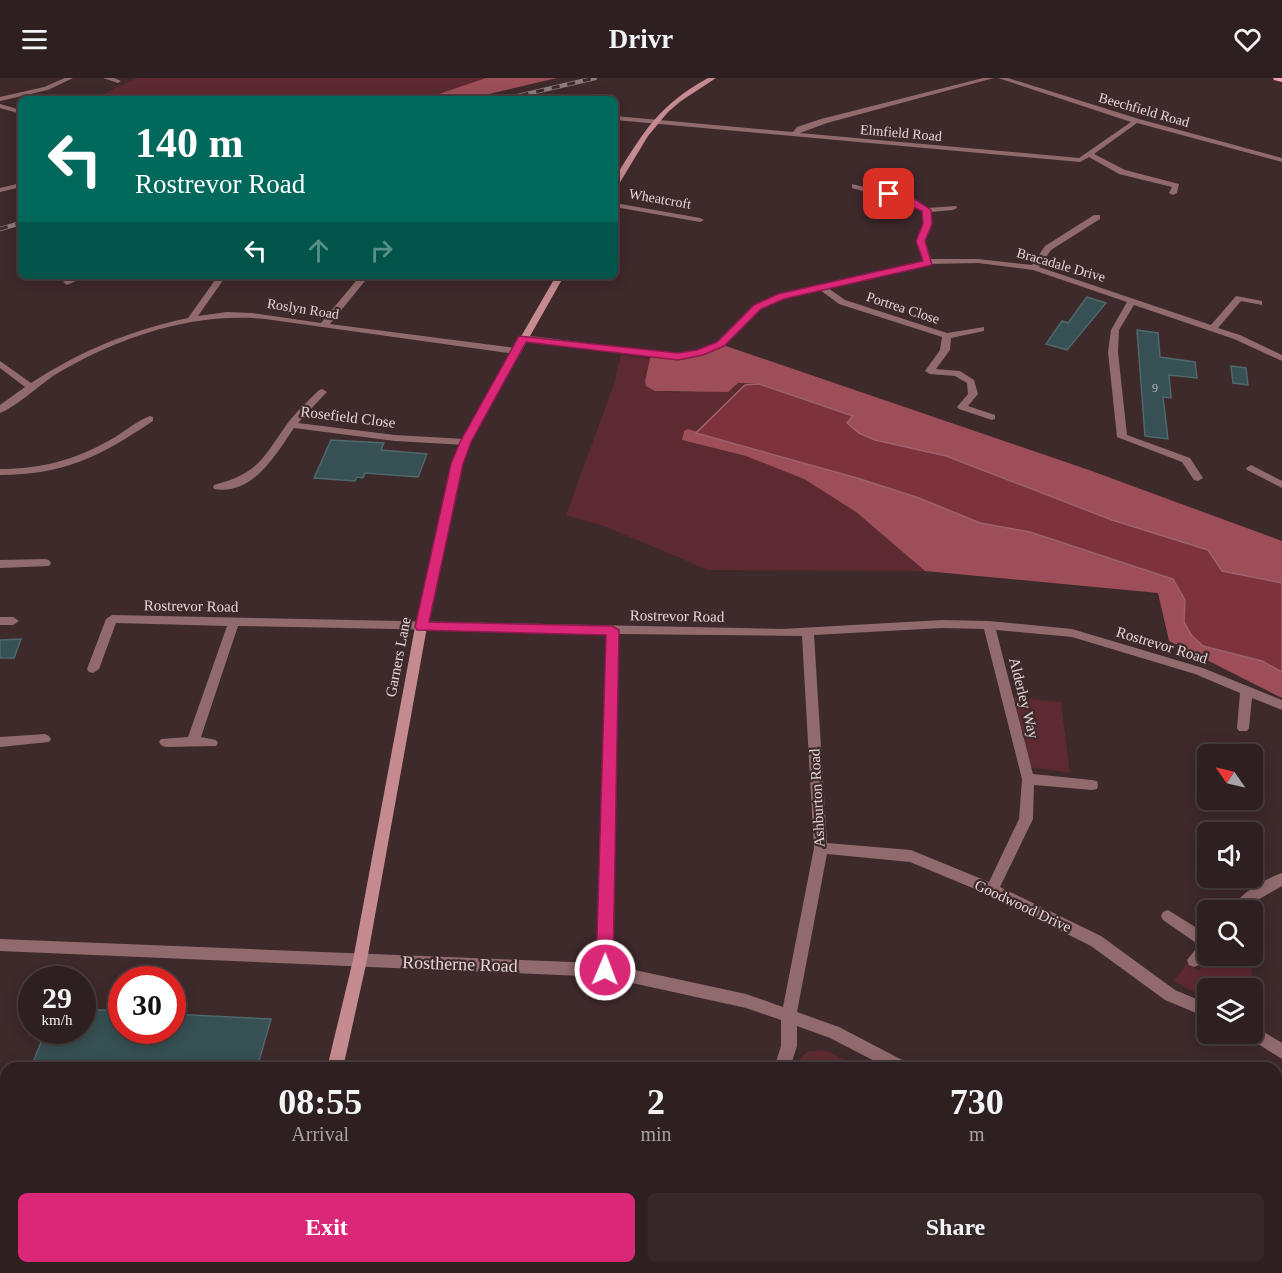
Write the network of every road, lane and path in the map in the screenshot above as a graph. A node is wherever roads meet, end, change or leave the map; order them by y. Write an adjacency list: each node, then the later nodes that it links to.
1 (70, 78): 9 (street)
2 (106, 78): 8 (street)
3 (712, 78): 14 (street)
4 (990, 78): 15 (street)
5 (1001, 78): 13 (street, Beechfield Road)
6 (1277, 78): 7 (main road)
7 (1282, 79)
8 (118, 81)
9 (0, 99)
10 (0, 106): 11 (street)
11 (18, 111)
12 (618, 118): 14 (street, Elmfield Road)
13 (1136, 121): 16 (street, Elmfield Road); 17 (street, Beechfield Road)
14 (652, 122): 15 (street, Elmfield Road); 18 (street)
15 (794, 135): 16 (street, Elmfield Road)
16 (1089, 154): 22 (street)
17 (1282, 160)
18 (618, 179)
19 (18, 186): 21 (street)
20 (855, 186): 25 (street)
21 (0, 190)
22 (1173, 193)
23 (618, 206): 27 (street, Wheatcroft)
24 (952, 208): 25 (street)
25 (927, 210): 28 (street)
26 (1096, 217): 29 (street)
27 (700, 220)
28 (928, 262): 29 (street, Bracadale Drive); 35 (street, Bracadale Drive)
29 (1034, 268): 36 (street, Bracadale Drive)
30 (75, 279): 34 (street)
31 (220, 279): 38 (street)
32 (362, 279): 39 (street)
33 (558, 279): 43 (street, Garners Lane)
34 (67, 282)
35 (820, 286): 42 (street, Portrea Close); 43 (street, Bracadale Drive)
36 (1132, 301): 41 (street, Bracadale Drive); 56 (street)
37 (1259, 303): 41 (street)
38 (191, 320): 39 (street, Roslyn Road); 47 (street, Roslyn Road)
39 (323, 326): 44 (street, Roslyn Road)
40 (981, 329): 42 (street, Portrea Close)
41 (1212, 329): 45 (street, Bracadale Drive)
42 (947, 336): 50 (street, Portrea Close)
43 (522, 338): 44 (street, Garners Lane)
44 (516, 351): 53 (street, Garners Lane)
45 (1282, 358)
46 (0, 364): 47 (street)
47 (29, 386): 49 (street, Roslyn Road)
48 (322, 392): 52 (street)
49 (0, 410)
50 (992, 417)
51 (150, 419): 55 (street)
52 (291, 425): 53 (street, Rosefield Close); 58 (street, Rosefield Close)
53 (465, 442): 65 (street, Garners Lane)
54 (1251, 468): 57 (street)
55 (0, 472)
56 (1198, 478)
57 (1282, 485)
58 (218, 487)
59 (45, 562): 60 (street)
60 (0, 564)
61 (0, 621): 62 (street)
62 (13, 621)
63 (234, 622): 65 (street, Rostrevor Road); 68 (street, Rostrevor Road); 75 (street)
64 (989, 626): 67 (street, Rostrevor Road); 69 (street, Rostrevor Road); 77 (street, Alderley Way)
65 (421, 627): 66 (street, Rostrevor Road); 87 (street, Garners Lane)
66 (612, 630): 67 (street, Rostrevor Road); 89 (street)
67 (808, 632): 79 (street, Ashburton Road)
68 (93, 669)
69 (1246, 691): 70 (street, Rostrevor Road); 71 (street)
70 (1282, 705)
71 (1243, 728)
72 (45, 739): 73 (street)
73 (0, 742)
74 (165, 742): 75 (street)
75 (192, 742): 76 (street)
76 (212, 743)
77 (1028, 779): 78 (street); 81 (street, Alderley Way)
78 (1092, 785)
79 (820, 848): 81 (street, Goodwood Drive); 91 (street, Ashburton Road)
80 (1282, 879): 82 (street)
81 (992, 890): 90 (street, Goodwood Drive)
82 (1248, 900)
83 (1168, 916): 84 (street)
84 (1197, 936)
85 (0, 945): 87 (street, Rostherne Road)
86 (1197, 957): 88 (street)
87 (360, 960): 89 (street, Rostherne Road); 94 (street, Garners Lane)
88 (1194, 960)
89 (605, 970): 91 (street, Rostherne Road)
90 (1197, 1006)
91 (789, 1016): 95 (street, Ashburton Road); 96 (street, Rostherne Road)
92 (1263, 1039): 93 (street)
93 (1282, 1052)
94 (336, 1062)
95 (784, 1062)
96 (893, 1062)

